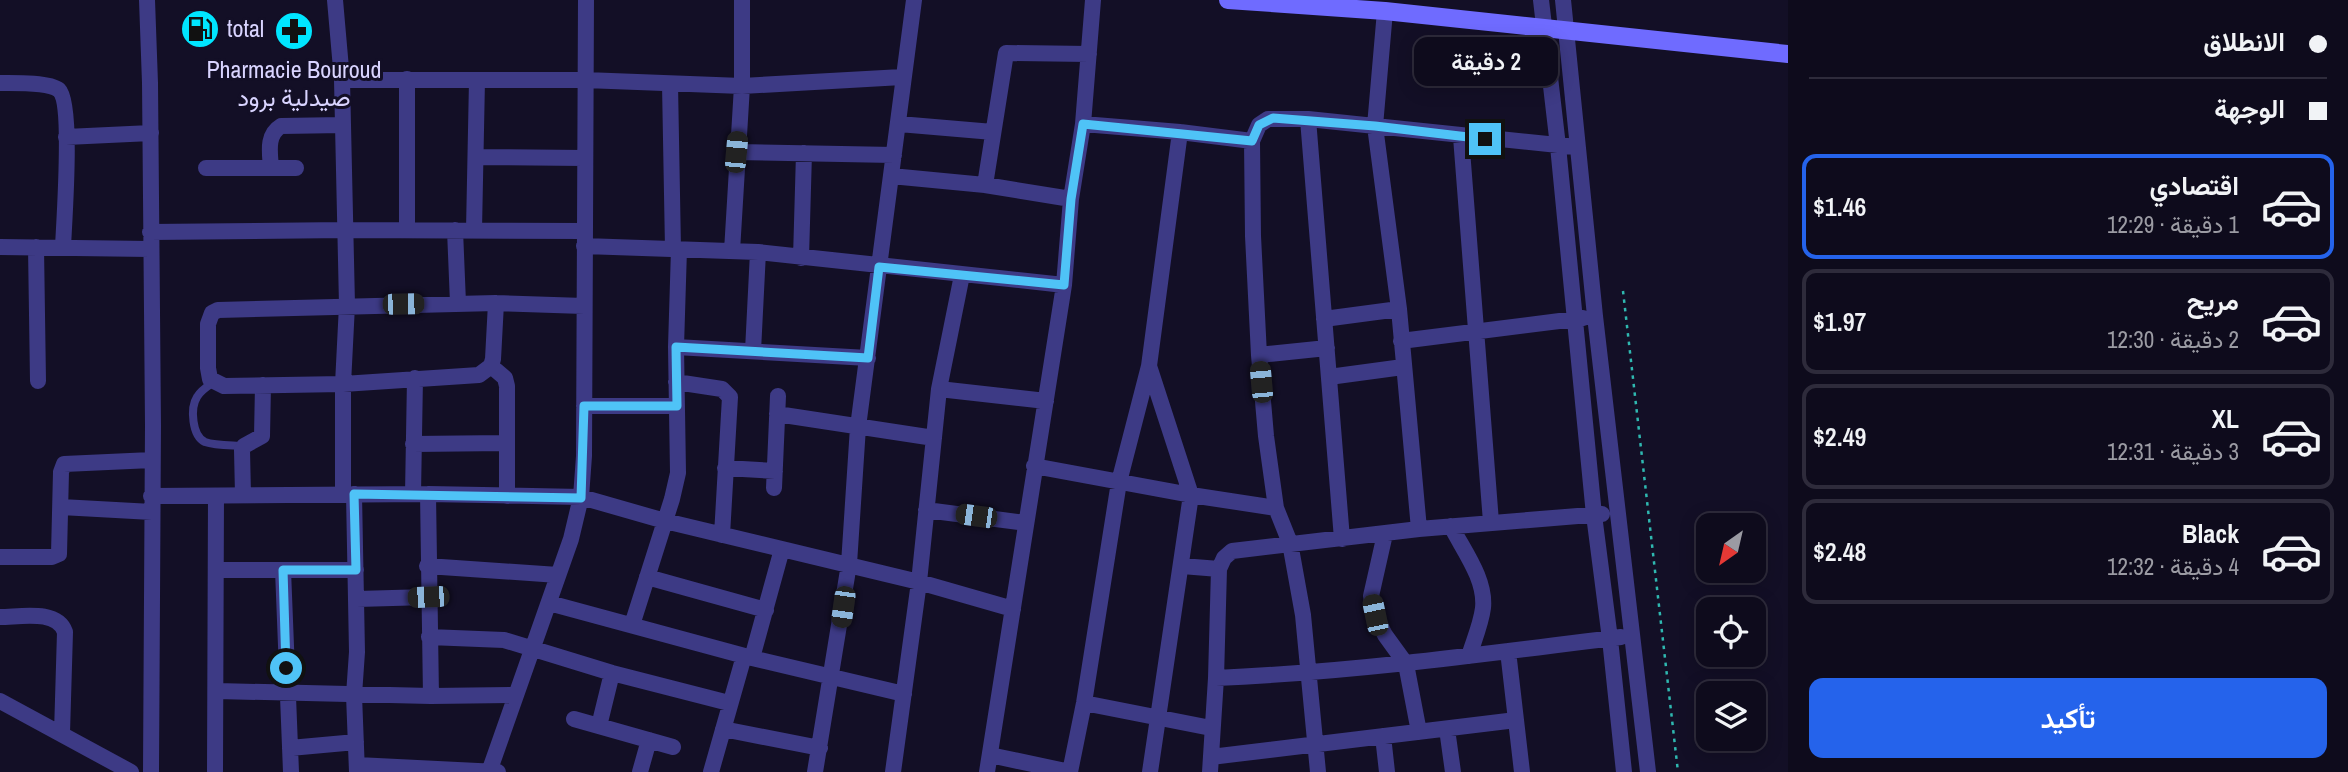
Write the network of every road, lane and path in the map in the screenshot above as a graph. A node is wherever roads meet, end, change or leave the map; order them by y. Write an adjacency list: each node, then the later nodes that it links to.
1 (147, 0): 30 (street)
2 (335, 0): 17 (street)
3 (586, 0): 19 (street)
4 (742, 0): 22 (street)
5 (914, 0): 15 (street)
6 (1093, 0): 13 (street)
7 (1228, 0): 10 (main road)
8 (1541, 0): 11 (street)
9 (1563, 0): 12 (street)
10 (1385, 11): 11 (main road); 27 (street)
11 (1543, 28): 12 (main road); 34 (street)
12 (1567, 31): 14 (main road); 35 (street)
13 (1089, 54): 25 (street); 28 (street)
14 (1788, 54)
15 (902, 77): 22 (street); 24 (street)
16 (407, 79): 17 (street); 18 (street); 48 (street)
17 (342, 80): 26 (street)
18 (477, 80): 19 (street); 39 (street)
19 (585, 80): 21 (street); 40 (street)
20 (0, 83): 31 (street)
21 (670, 84): 22 (street); 57 (street)
22 (742, 86): 36 (street)
23 (1308, 119): 27 (street); 33 (street); 71 (street)
24 (899, 124): 28 (street); 38 (street)
25 (1083, 124): 29 (street); 46 (street)
26 (343, 125): 42 (street); 47 (street)
27 (1375, 126): 32 (street); 69 (street)
28 (993, 132): 45 (street)
29 (1180, 132): 33 (street); 81 (street)
30 (151, 133): 31 (street); 51 (street)
31 (66, 137): 55 (street)
32 (1461, 137): 34 (street); 73 (street)
33 (1252, 141): 78 (street)
34 (1558, 146): 35 (street); 72 (street)
35 (1577, 148): 70 (street)
36 (736, 152): 37 (street); 58 (street)
37 (804, 153): 38 (street); 60 (street)
38 (894, 155): 44 (street)
39 (475, 157): 40 (street); 50 (street)
40 (584, 158): 52 (street)
41 (206, 168): 42 (street)
42 (271, 168): 43 (street)
43 (296, 168)
44 (891, 176): 45 (street); 61 (street)
45 (985, 185): 46 (street)
46 (1071, 199): 63 (street)
47 (346, 230): 48 (street); 51 (street); 67 (street)
48 (407, 230): 49 (street)
49 (455, 230): 50 (street); 65 (street)
50 (474, 230): 52 (street)
51 (150, 232): 56 (street)
52 (584, 239): 57 (street); 68 (street)
53 (0, 247): 54 (street)
54 (36, 247): 55 (street); 85 (street)
55 (63, 247): 56 (street)
56 (150, 249): 101 (street)
57 (676, 249): 58 (street); 75 (street)
58 (732, 251): 59 (street)
59 (758, 252): 60 (street); 77 (street)
60 (801, 258): 61 (street)
61 (879, 267): 62 (street); 79 (street)
62 (962, 275): 63 (street); 90 (street)
63 (1064, 285): 92 (street)
64 (1623, 291): 206 (path)
65 (458, 303): 66 (street); 67 (street)
66 (496, 303): 68 (street); 80 (street)
67 (347, 305): 86 (street); 88 (street)
68 (584, 306): 93 (street)
69 (1399, 309): 71 (street); 74 (street)
70 (1595, 316): 72 (street); 118 (street)
71 (1324, 319): 76 (street)
72 (1575, 319): 73 (street); 119 (street)
73 (1475, 331): 74 (street); 122 (street)
74 (1401, 341): 82 (street)
75 (676, 347): 77 (street); 87 (street)
76 (1327, 348): 78 (street); 83 (street)
77 (753, 351): 79 (street)
78 (1259, 355): 116 (street)
79 (868, 358): 96 (street)
80 (491, 366): 84 (street); 98 (street)
81 (1149, 366): 105 (street); 110 (street)
82 (1403, 367): 83 (street); 124 (street)
83 (1329, 377): 127 (street)
84 (415, 378): 88 (street); 99 (street)
85 (38, 381)
86 (214, 382): 89 (street); 100 (lane)
87 (677, 382): 94 (street); 103 (street)
88 (342, 384): 89 (street); 107 (street)
89 (263, 385): 100 (street)
90 (939, 389): 92 (street); 97 (street)
91 (778, 396): 95 (street)
92 (1046, 401): 102 (street)
93 (584, 406): 94 (street); 113 (street)
94 (677, 406): 120 (street)
95 (777, 414): 96 (street); 104 (street)
96 (858, 427): 97 (street); 131 (street)
97 (934, 438): 117 (street)
98 (506, 443): 99 (street); 112 (street)
99 (413, 444): 108 (street)
100 (244, 446): 109 (street)
101 (152, 460): 114 (street); 115 (street)
102 (1034, 466): 105 (street); 121 (street)
103 (725, 468): 104 (street); 125 (street)
104 (775, 471): 106 (street)
105 (1119, 482): 110 (street); 168 (street)
106 (774, 488)
107 (348, 494): 108 (street); 109 (street); 137 (street)
108 (420, 494): 112 (street); 132 (street)
109 (243, 495): 111 (street)
110 (1191, 495): 116 (street); 133 (street)
111 (216, 496): 114 (street); 135 (street)
112 (507, 496): 113 (street)
113 (581, 498): 120 (street); 138 (street)
114 (152, 504): 115 (street); 190 (street)
115 (61, 507): 130 (street)
116 (1276, 508): 128 (street)
117 (926, 510): 121 (street); 140 (street)
118 (1619, 512): 119 (street); 148 (street)
119 (1594, 515): 122 (street); 150 (street)
120 (664, 521): 125 (street); 139 (street)
121 (1026, 523): 144 (street)
122 (1491, 523): 123 (street)
123 (1451, 526): 124 (street); 153 (street)
124 (1419, 529): 126 (street)
125 (722, 534): 129 (street)
126 (1385, 534): 127 (street); 155 (street)
127 (1342, 539): 128 (street)
128 (1290, 543): 134 (street); 157 (street)
129 (782, 549): 131 (street); 145 (street)
130 (0, 557)
131 (849, 564): 140 (street); 158 (street)
132 (427, 566): 138 (street); 141 (street)
133 (1182, 566): 134 (street); 169 (street)
134 (1219, 569): 159 (street)
135 (216, 570): 136 (street); 160 (street)
136 (283, 570): 137 (street); 161 (street)
137 (356, 570): 142 (street)
138 (558, 575): 143 (street)
139 (647, 577): 145 (street); 147 (street)
140 (919, 582): 144 (street); 162 (street)
141 (428, 597): 142 (street); 149 (street)
142 (357, 600): 163 (street)
143 (549, 603): 147 (street); 151 (street)
144 (1013, 609): 185 (street)
145 (766, 610): 154 (street)
146 (0, 617): 177 (street)
147 (632, 625): 154 (street)
148 (1633, 636): 150 (street); 205 (street)
149 (429, 638): 151 (street); 165 (street)
150 (1610, 639): 152 (street); 204 (street)
151 (532, 648): 156 (street); 164 (street)
152 (1508, 651): 153 (street); 171 (street)
153 (1469, 656): 155 (street)
154 (748, 657): 158 (street); 167 (street)
155 (1406, 664): 157 (street); 176 (street)
156 (612, 673): 167 (street); 172 (street)
157 (1310, 674): 159 (street); 181 (street)
158 (832, 676): 162 (street); 184 (street)
159 (1216, 678): 173 (street)
160 (217, 691): 161 (street); 191 (street)
161 (287, 692): 163 (street); 183 (street)
162 (904, 694): 196 (street)
163 (354, 695): 165 (street); 180 (street)
164 (516, 695): 165 (street); 188 (street)
165 (430, 696)
166 (0, 701): 177 (street)
167 (729, 703): 174 (street)
168 (1084, 703): 169 (street); 198 (street)
169 (1159, 717): 173 (street); 199 (street)
170 (574, 719): 172 (street)
171 (1516, 720): 175 (street); 203 (street)
172 (599, 726): 179 (street)
173 (1211, 728): 186 (street)
174 (723, 729): 184 (street); 194 (street)
175 (1447, 729): 176 (street); 202 (street)
176 (1419, 732): 178 (street)
177 (62, 733): 189 (street)
178 (1383, 736): 181 (street); 201 (street)
179 (649, 740): 182 (street); 193 (street)
180 (356, 742): 183 (street); 187 (street)
181 (1316, 746): 186 (street); 200 (street)
182 (673, 747)
183 (290, 748): 192 (street)
184 (820, 748): 195 (street)
185 (990, 755): 197 (street); 198 (street)
186 (1211, 765)
187 (357, 769): 188 (street)
188 (493, 771)
189 (131, 772)
190 (150, 772)
191 (215, 772)
192 (291, 772)
193 (640, 772)
194 (711, 772)
195 (815, 772)
196 (893, 772)
197 (987, 772)
198 (1071, 772)
199 (1150, 772)
200 (1318, 772)
201 (1387, 772)
202 (1452, 772)
203 (1521, 772)
204 (1624, 772)
205 (1648, 772)
206 (1678, 772)

